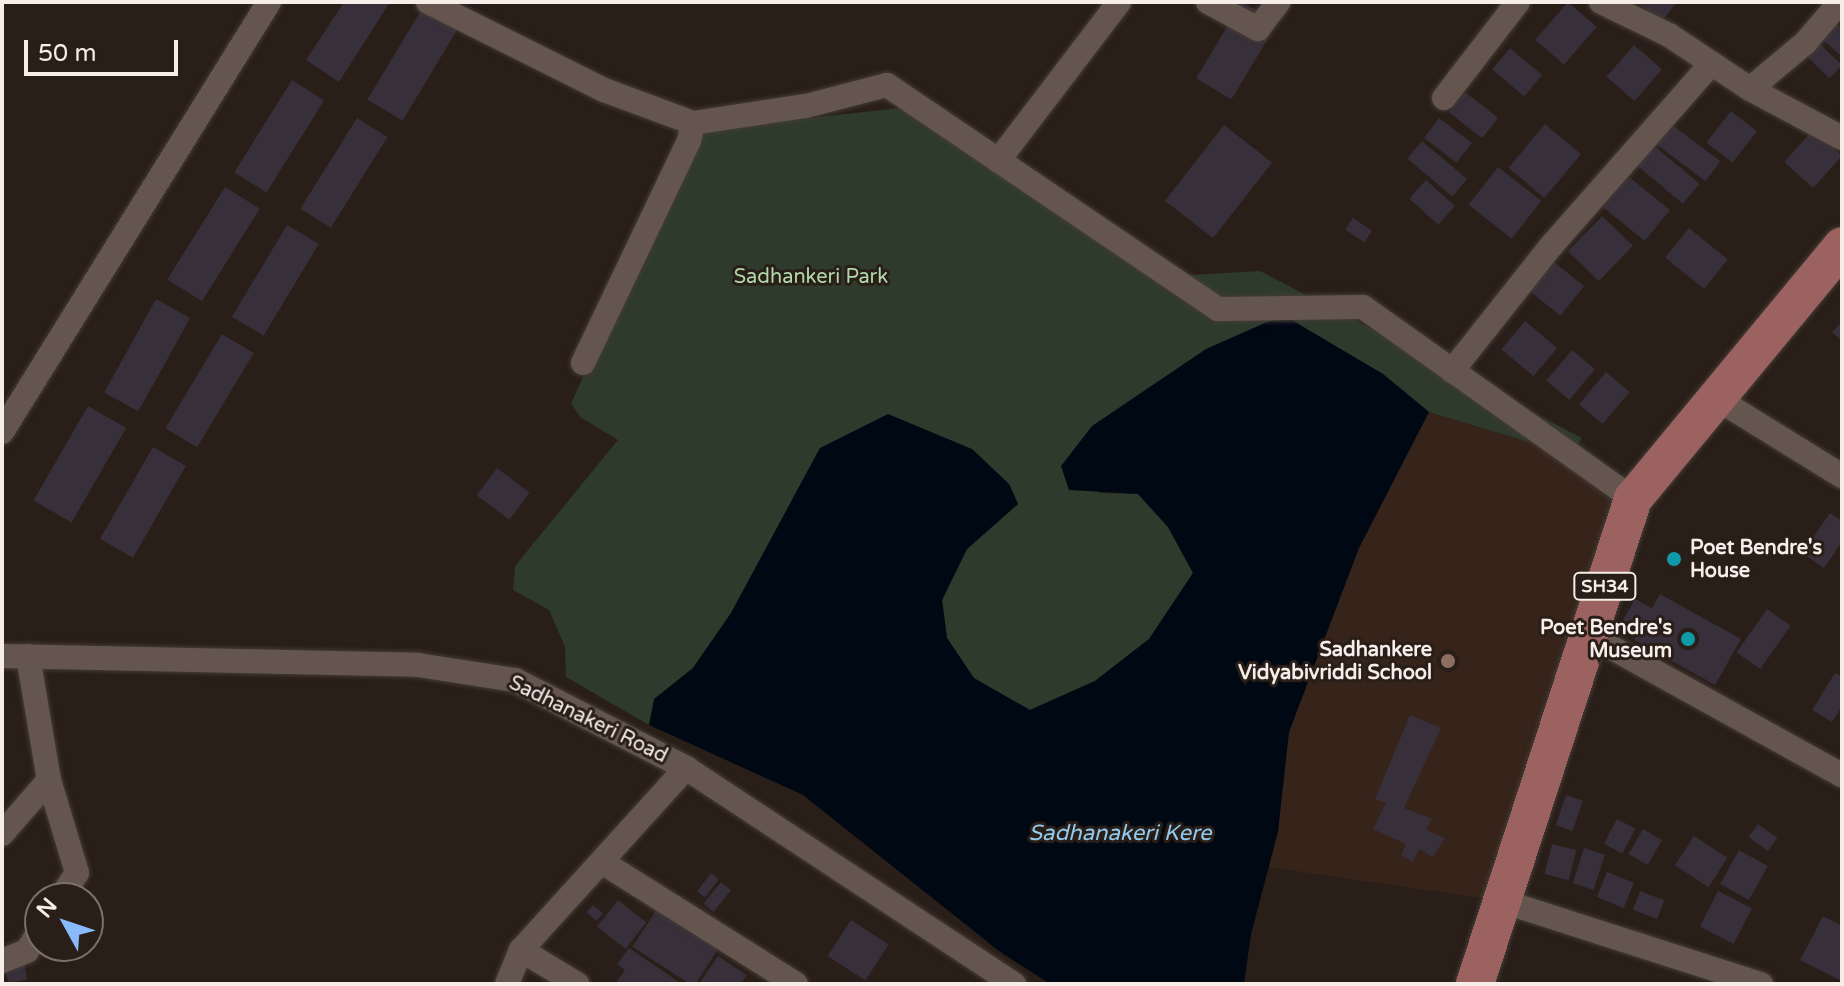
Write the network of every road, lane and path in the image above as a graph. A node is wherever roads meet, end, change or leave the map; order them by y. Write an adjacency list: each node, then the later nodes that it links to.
1 (269, 2): 19 (street)
2 (428, 2): 12 (street)
3 (1119, 2): 14 (street)
4 (1208, 2): 5 (street)
5 (1278, 2)
6 (1518, 2): 11 (street)
7 (1601, 2): 9 (street)
8 (1840, 2): 10 (street)
9 (1712, 63): 10 (street); 17 (street)
10 (1750, 89): 13 (street)
11 (1444, 98)
12 (693, 123): 14 (street); 16 (street)
13 (1842, 138)
14 (998, 161): 17 (street)
15 (1836, 262): 18 (main road, SH34)
16 (583, 363)
17 (1452, 371): 21 (street)
18 (1716, 398): 20 (street); 21 (main road, SH34)
19 (2, 432)
20 (1842, 476)
21 (1633, 499): 22 (main road, SH34)
22 (1589, 635): 26 (street); 31 (main road, SH34)
23 (2, 656): 24 (street, Sadhanakeri Road)
24 (28, 656): 25 (street, Sadhanakeri Road); 27 (street)
25 (686, 768): 29 (street); 38 (street, Sadhanakeri Road)
26 (1842, 775)
27 (49, 780): 28 (street); 30 (street)
28 (2, 834)
29 (602, 862): 32 (street); 37 (street)
30 (71, 882)
31 (1502, 901): 39 (main road, SH34); 40 (street)
32 (521, 950): 35 (street); 36 (street)
33 (24, 952): 34 (street)
34 (2, 961)
35 (507, 984)
36 (577, 984)
37 (796, 984)
38 (1014, 984)
39 (1475, 984)
40 (1761, 984)

